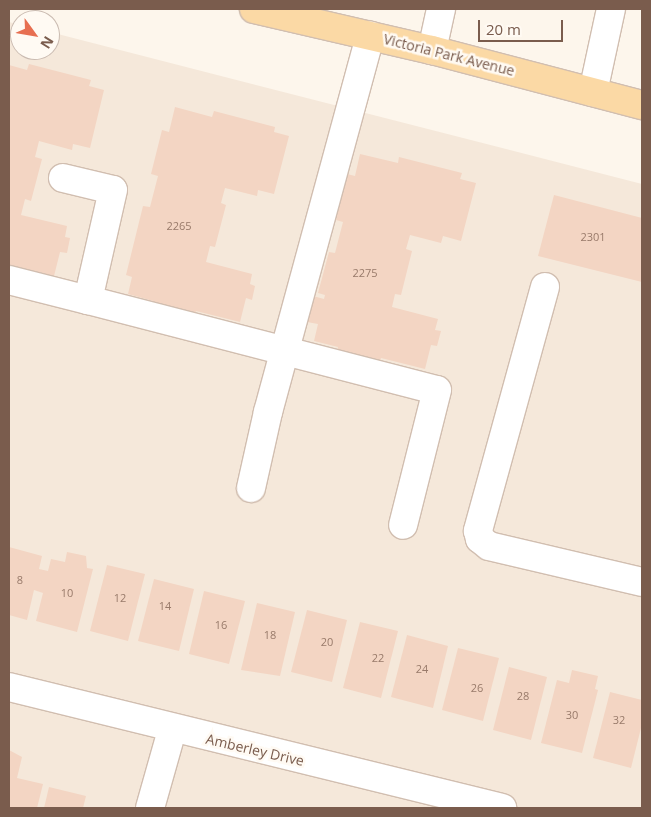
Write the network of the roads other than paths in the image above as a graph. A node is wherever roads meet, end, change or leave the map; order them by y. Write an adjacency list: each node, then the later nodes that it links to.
1 (254, 9): 4 (main road, Victoria Park Avenue)
2 (441, 9): 5 (street)
3 (611, 9): 6 (street)
4 (370, 36): 5 (main road, Victoria Park Avenue); 12 (street)
5 (432, 50): 6 (main road, Victoria Park Avenue)
6 (593, 92): 7 (main road, Victoria Park Avenue)
7 (642, 106)
8 (63, 178): 11 (street)
9 (9, 280): 11 (street)
10 (545, 287): 15 (street)
11 (88, 300): 12 (street)
12 (286, 349): 13 (street); 14 (street)
13 (251, 488)
14 (403, 525)
15 (642, 582)
16 (9, 687): 17 (street, Amberley Drive)
17 (172, 730): 18 (street); 19 (street, Amberley Drive)
18 (150, 808)
19 (502, 808)

